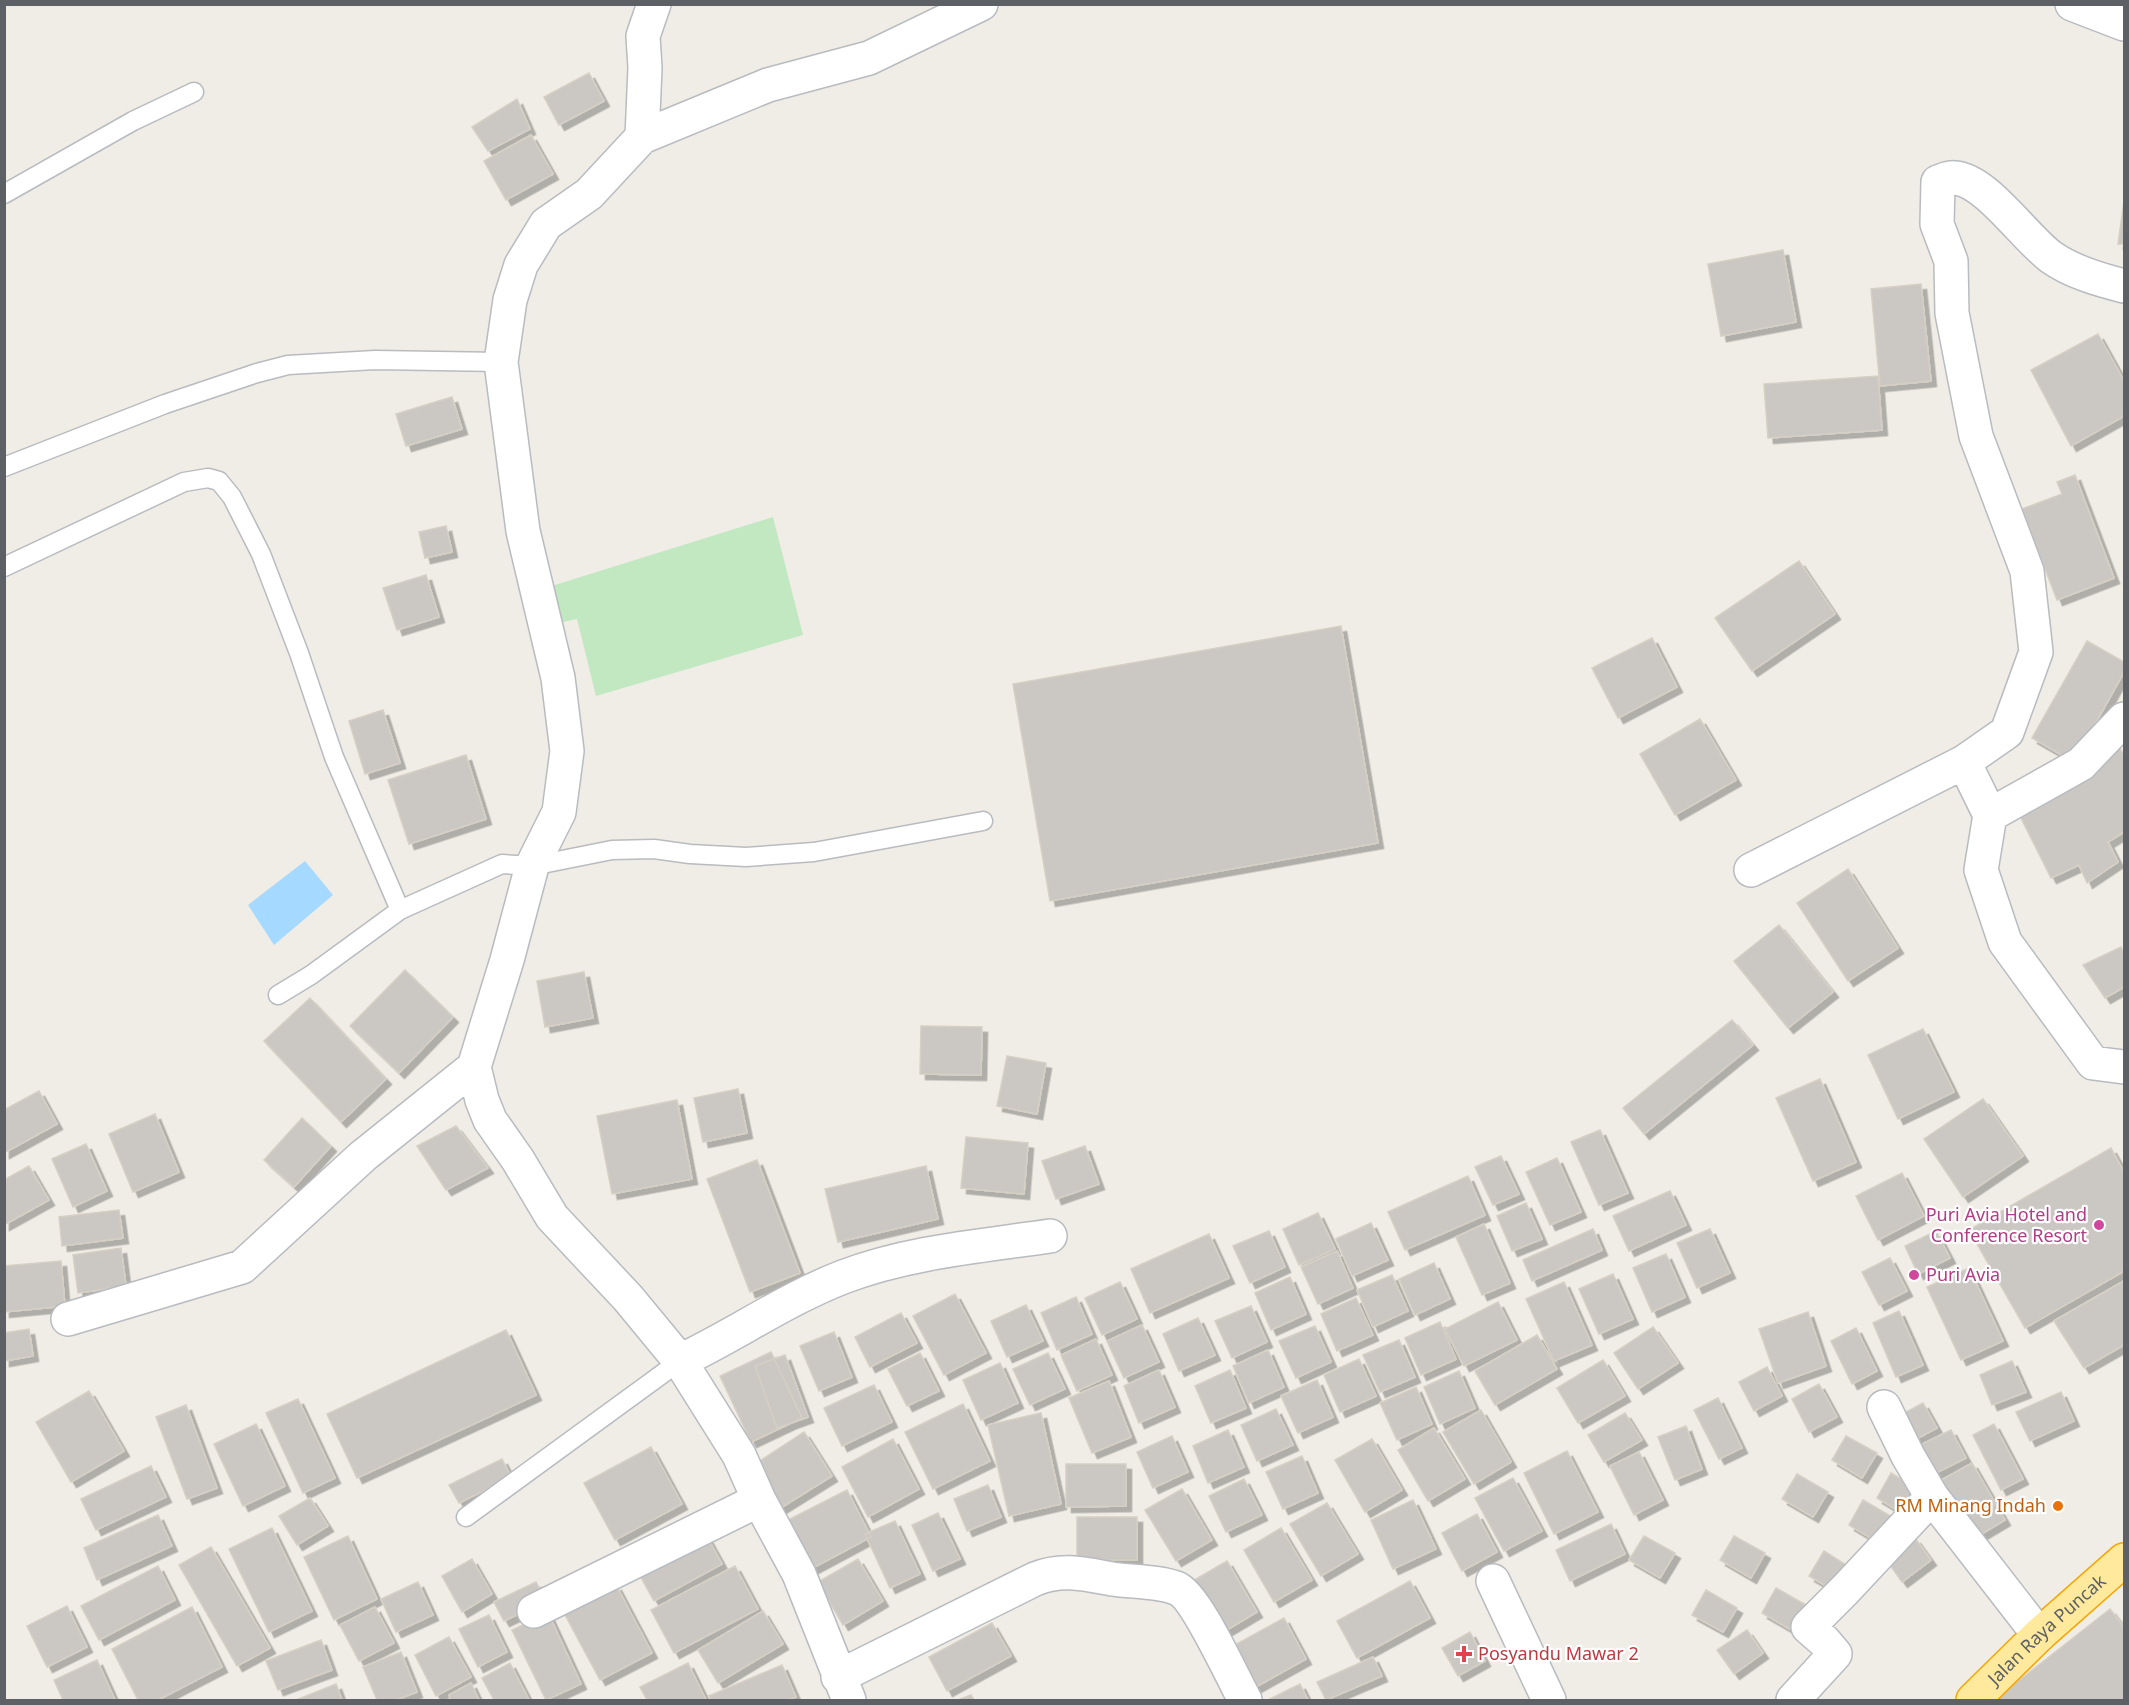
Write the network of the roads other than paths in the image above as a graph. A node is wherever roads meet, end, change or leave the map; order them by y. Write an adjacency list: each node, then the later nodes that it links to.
1 (654, 4): 6 (street)
2 (981, 4): 6 (street)
3 (2072, 4): 4 (street)
4 (2124, 24)
5 (194, 92): 7 (lane)
6 (642, 137): 9 (street)
7 (4, 194)
8 (2124, 286): 13 (street)
9 (501, 362): 10 (lane); 16 (street)
10 (4, 467)
11 (4, 567): 18 (lane)
12 (2124, 719): 14 (street)
13 (1964, 762): 14 (street); 17 (street)
14 (1990, 815): 21 (street)
15 (983, 821): 16 (lane)
16 (532, 866): 18 (lane); 20 (street)
17 (1752, 870)
18 (400, 910): 19 (lane)
19 (278, 995)
20 (474, 1067): 23 (street); 24 (street)
21 (2124, 1067)
22 (1050, 1236): 24 (street)
23 (68, 1319)
24 (680, 1361): 27 (street); 28 (lane)
25 (1884, 1407): 26 (street)
26 (1932, 1497): 32 (street); 36 (street)
27 (759, 1500): 31 (street); 33 (street)
28 (466, 1517)
29 (2124, 1560): 32 (highway, Jalan Raya Puncak)
30 (1492, 1581): 35 (street)
31 (534, 1611)
32 (2039, 1635): 37 (highway, Jalan Raya Puncak)
33 (843, 1689): 34 (street)
34 (1245, 1701)
35 (1549, 1701)
36 (1793, 1701)
37 (1973, 1701)

